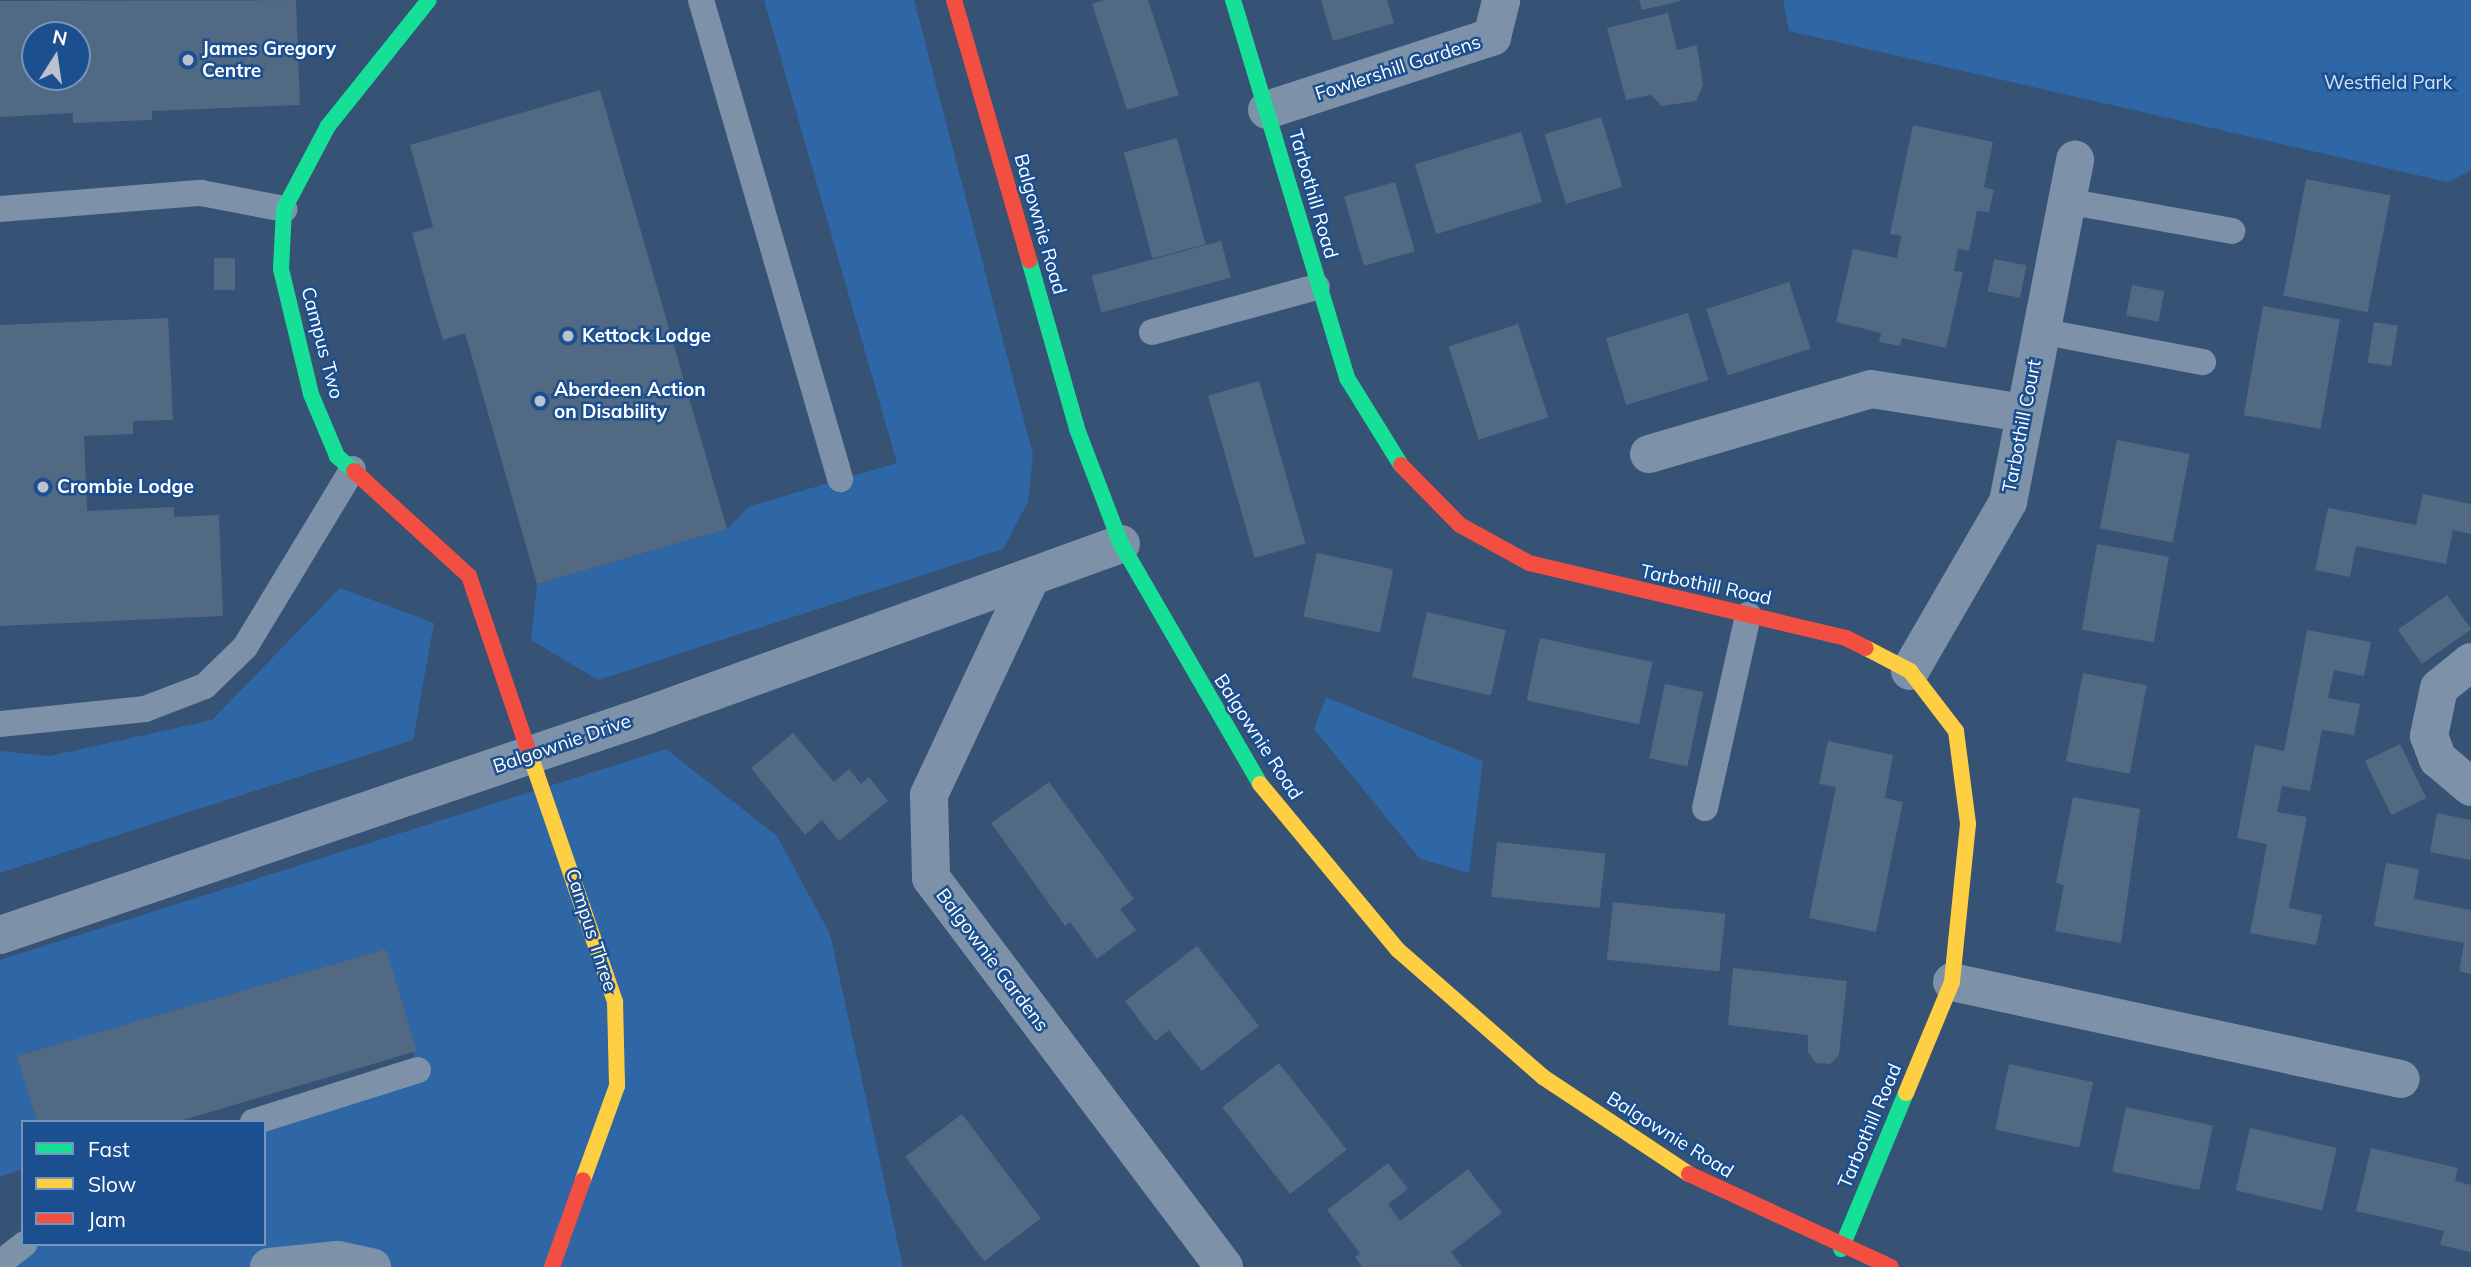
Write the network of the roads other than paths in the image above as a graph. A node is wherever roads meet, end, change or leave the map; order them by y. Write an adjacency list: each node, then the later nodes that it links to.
1 (701, 0): 19 (lane)
2 (954, 0): 20 (street, Balgownie Road)
3 (1233, 0): 6 (street, Tarbothill Road)
4 (1501, 0): 6 (street, Fowlershill Gardens)
5 (422, 2): 10 (street, Campus Two)
6 (1267, 110): 12 (street, Tarbothill Road)
7 (2075, 159): 8 (street, Tarbothill Court)
8 (2066, 201): 11 (lane); 13 (street, Tarbothill Court)
9 (0, 209): 10 (lane)
10 (284, 209): 18 (street, Campus Two)
11 (2232, 231)
12 (1317, 286): 14 (lane); 22 (street, Tarbothill Road)
13 (2040, 331): 15 (lane); 16 (street, Tarbothill Court)
14 (1152, 332)
15 (2203, 362)
16 (2024, 413): 17 (street); 24 (street, Tarbothill Court)
17 (1649, 454)
18 (353, 469): 25 (lane); 26 (street, Campus Two)
19 (840, 479)
20 (1121, 544): 21 (street, Balgownie Drive); 35 (street, Balgownie Road)
21 (1031, 577): 26 (street, Balgownie Drive); 40 (street, Balgownie Gardens)
22 (1748, 615): 24 (street, Tarbothill Road); 28 (lane)
23 (2471, 662): 27 (street)
24 (1910, 671): 30 (street, Tarbothill Road)
25 (0, 724)
26 (532, 754): 29 (street, Balgownie Drive); 39 (street, Campus Three)
27 (2471, 787)
28 (1705, 808)
29 (0, 935)
30 (1952, 982): 32 (street); 35 (street, Tarbothill Road)
31 (418, 1070): 33 (lane)
32 (2401, 1079)
33 (259, 1120)
34 (21, 1246): 36 (lane)
35 (1841, 1249): 41 (street, Balgownie Road)
36 (0, 1263)
37 (269, 1267): 38 (street)
38 (372, 1267)
39 (552, 1267)
40 (1224, 1267)
41 (1890, 1267)

